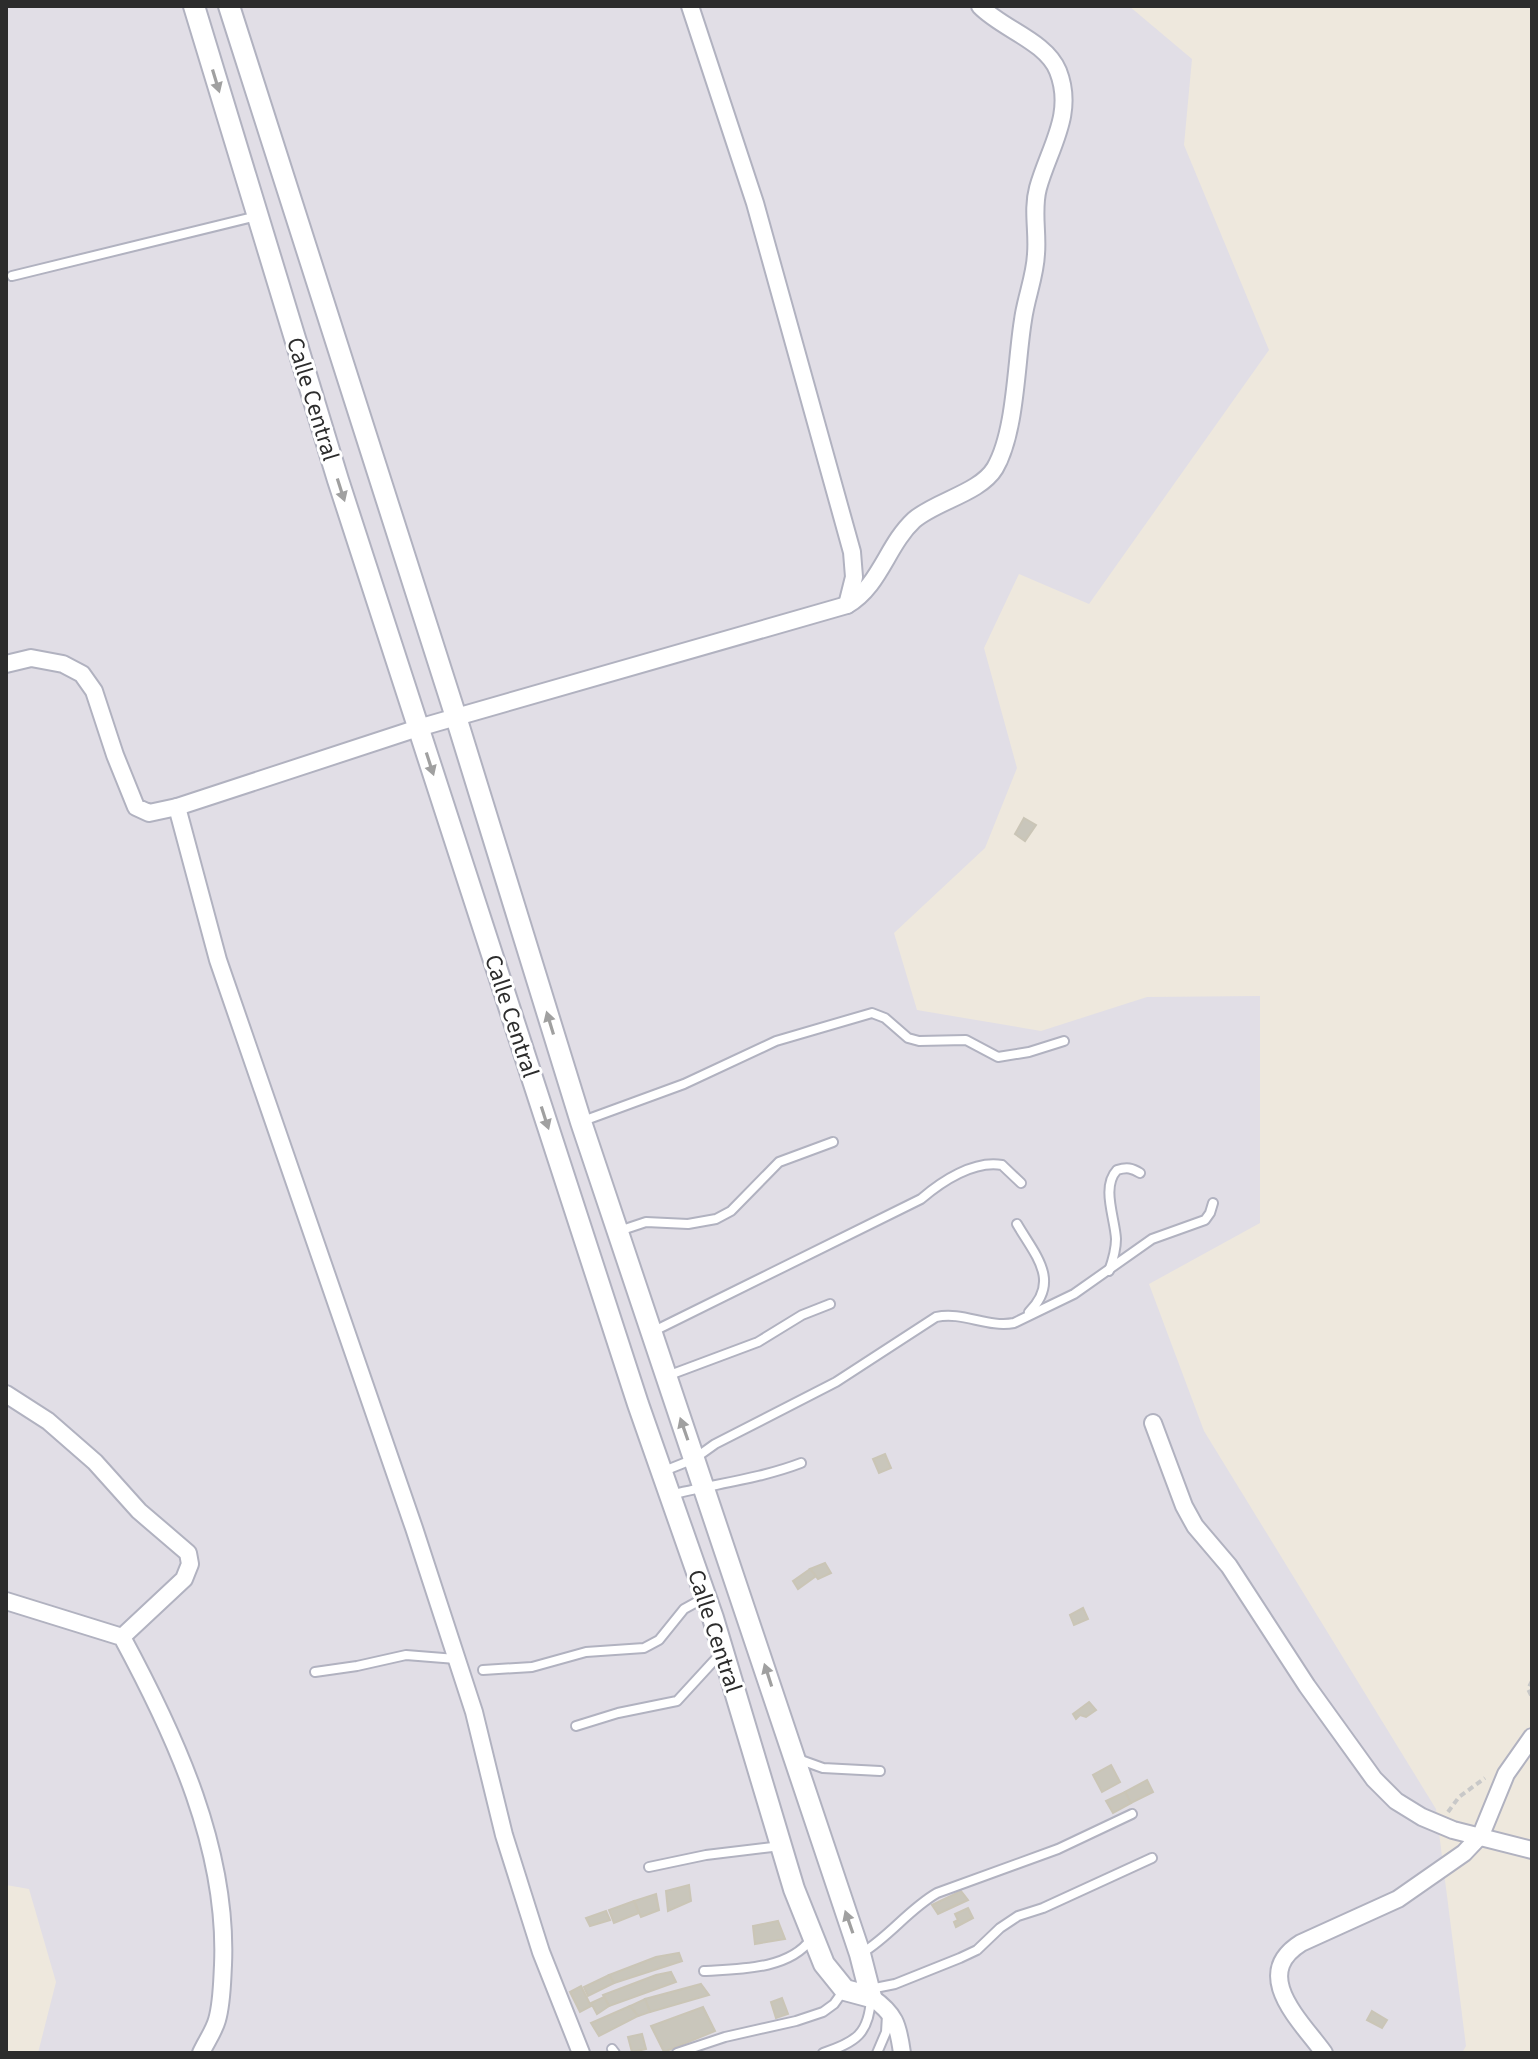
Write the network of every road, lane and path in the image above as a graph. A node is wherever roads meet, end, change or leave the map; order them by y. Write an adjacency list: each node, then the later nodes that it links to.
1 (194, 6): 5 (street, Calle Central, one-way to 5)
2 (229, 6): 9 (street, Calle Central)
3 (690, 6): 7 (street)
4 (980, 6): 7 (street)
5 (258, 216): 6 (lane); 10 (street, Calle Central, one-way to 10)
6 (12, 276)
7 (847, 605): 9 (street)
8 (6, 664): 11 (street)
9 (456, 717): 10 (street); 13 (street, Calle Central, one-way to 9)
10 (418, 728): 11 (street); 29 (street, Calle Central, one-way to 29)
11 (177, 807): 36 (street)
12 (1064, 1041): 13 (lane)
13 (581, 1122): 19 (street, Calle Central)
14 (833, 1142): 19 (lane)
15 (1140, 1173): 20 (lane)
16 (1021, 1183): 23 (lane)
17 (1213, 1203): 20 (lane)
18 (1017, 1224): 22 (lane)
19 (618, 1231): 23 (street, Calle Central)
20 (1109, 1271): 22 (lane)
21 (830, 1304): 24 (lane)
22 (1022, 1319): 27 (lane)
23 (652, 1332): 24 (street, Calle Central)
24 (667, 1376): 27 (street, Calle Central, one-way to 24)
25 (6, 1394): 34 (street)
26 (1153, 1423): 46 (street)
27 (694, 1459): 29 (lane); 30 (street, Calle Central)
28 (801, 1463): 30 (lane)
29 (661, 1472): 31 (street, Calle Central)
30 (704, 1487): 31 (lane); 43 (street, Calle Central, one-way to 30)
31 (669, 1496): 32 (street, Calle Central)
32 (705, 1598): 35 (street, Calle Central); 37 (lane)
33 (6, 1601): 34 (street)
34 (122, 1637): 56 (street)
35 (722, 1651): 41 (lane); 47 (street, Calle Central)
36 (457, 1659): 38 (lane); 57 (street)
37 (483, 1670)
38 (315, 1672)
39 (1532, 1681): 40 (path)
40 (1532, 1697)
41 (576, 1726)
42 (1532, 1737): 46 (street)
43 (795, 1758): 44 (lane); 52 (street, Calle Central, one-way to 43)
44 (880, 1771)
45 (1132, 1814): 52 (lane)
46 (1481, 1835): 48 (street); 62 (street)
47 (781, 1846): 50 (lane); 51 (street, Calle Central)
48 (1532, 1850)
49 (1152, 1858): 55 (lane)
50 (649, 1867)
51 (813, 1936): 53 (lane); 54 (street, Calle Central)
52 (860, 1954): 55 (street, Calle Central)
53 (704, 1971)
54 (845, 1990): 55 (street); 58 (lane)
55 (876, 1997): 59 (lane); 60 (lane); 61 (street, Calle Central)
56 (201, 2053)
57 (581, 2053)
58 (677, 2053)
59 (823, 2053)
60 (877, 2053)
61 (902, 2053)
62 (1324, 2053)

